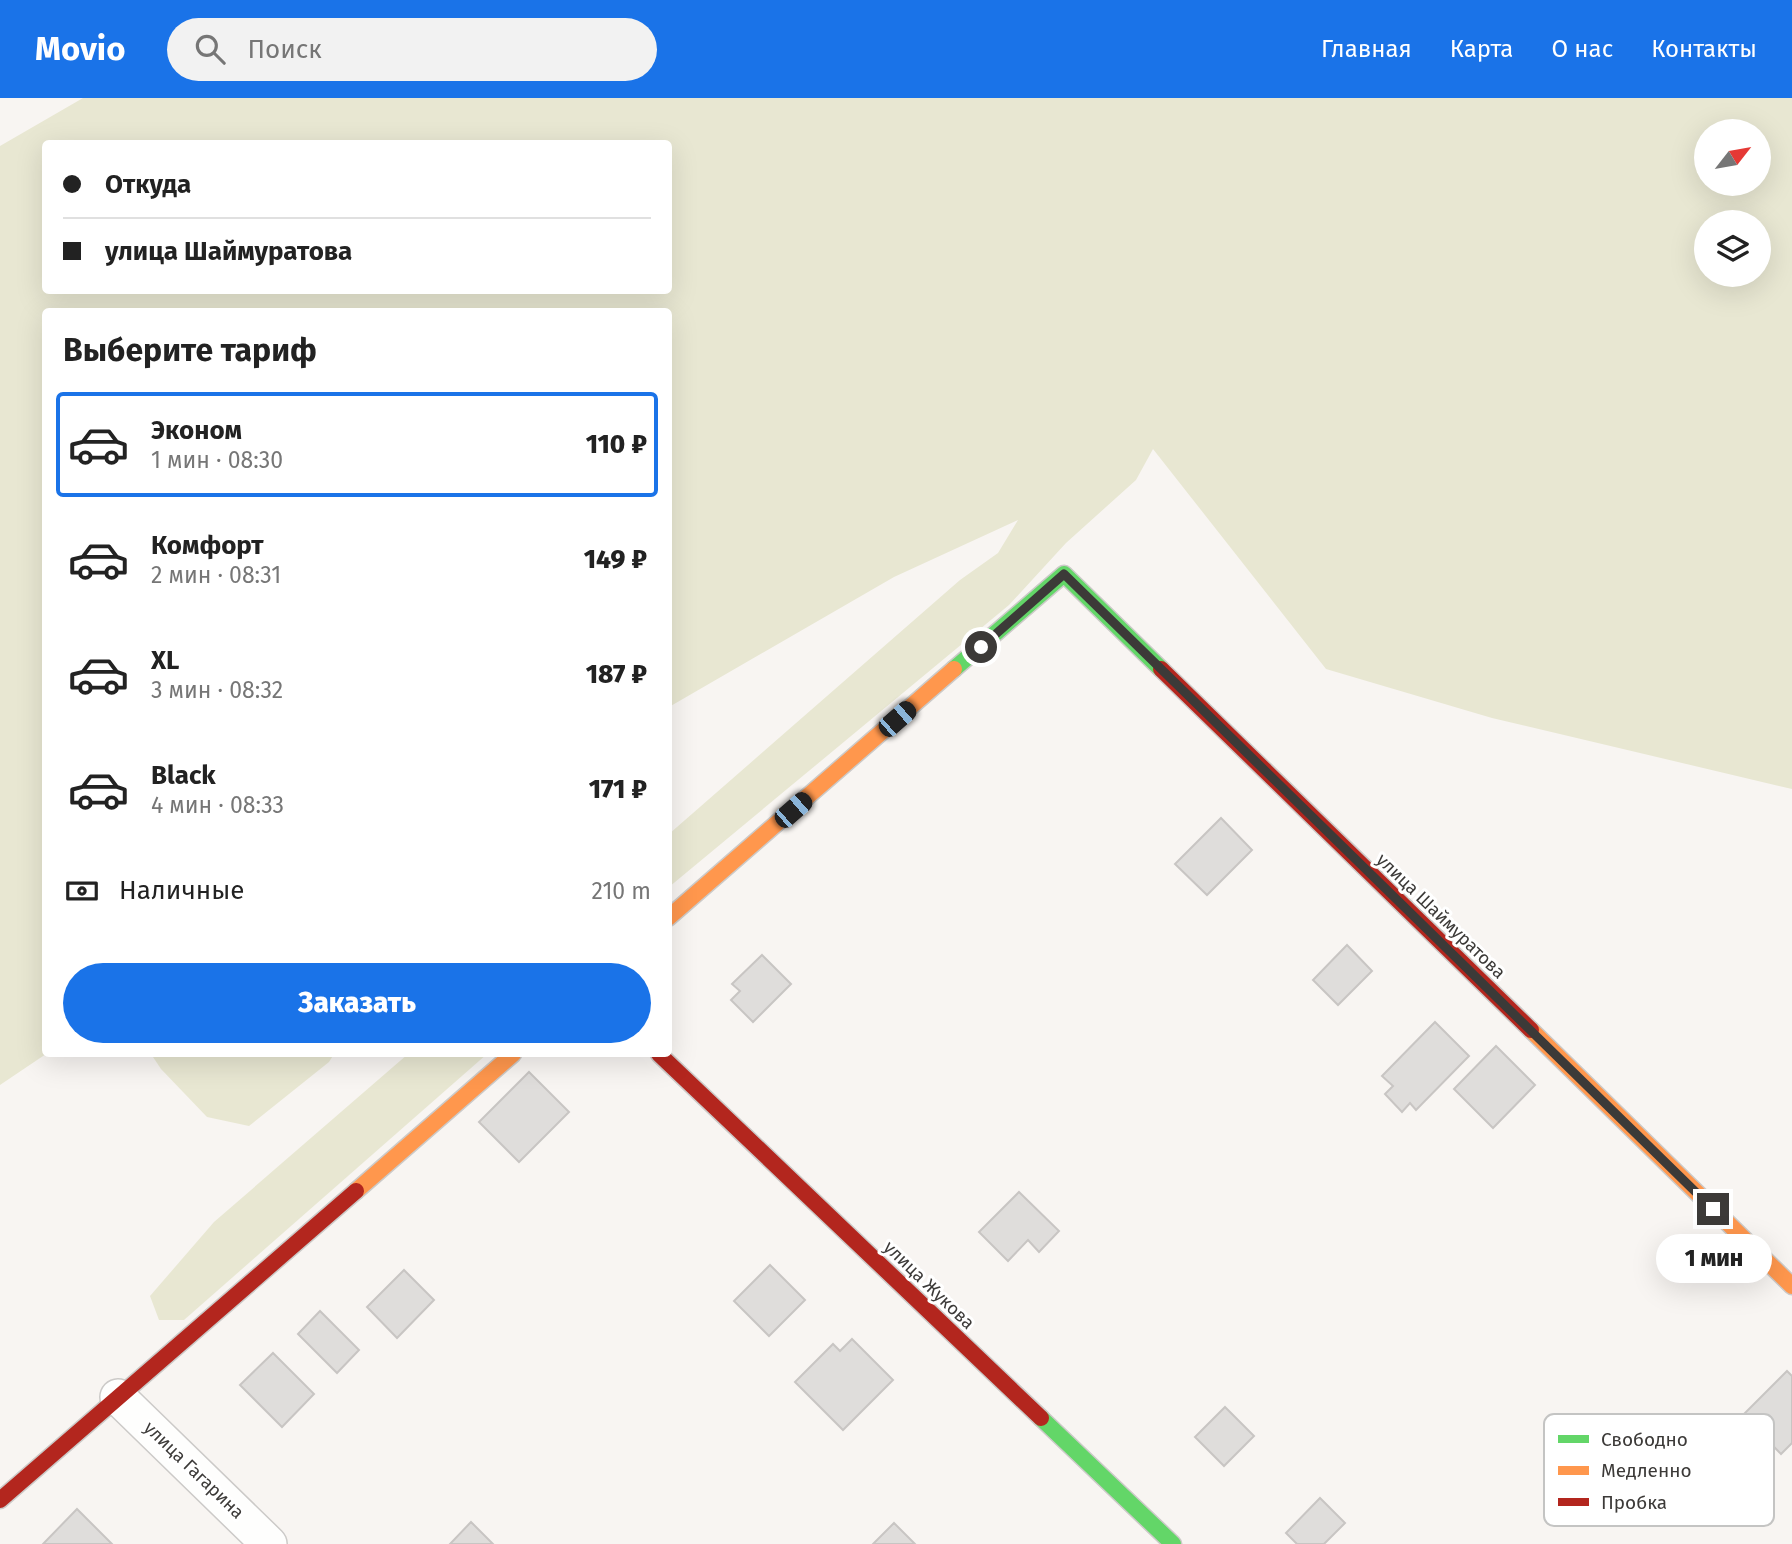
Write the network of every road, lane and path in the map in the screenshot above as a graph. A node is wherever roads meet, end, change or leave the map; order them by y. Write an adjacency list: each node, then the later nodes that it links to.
1 (672, 915): 4 (street, улица Шаймуратова)
2 (510, 1057): 5 (street)
3 (662, 1057): 8 (street, улица Жукова)
4 (1792, 1286)
5 (118, 1397): 6 (street); 7 (street, улица Гагарина)
6 (0, 1500)
7 (269, 1544)
8 (1173, 1544)

